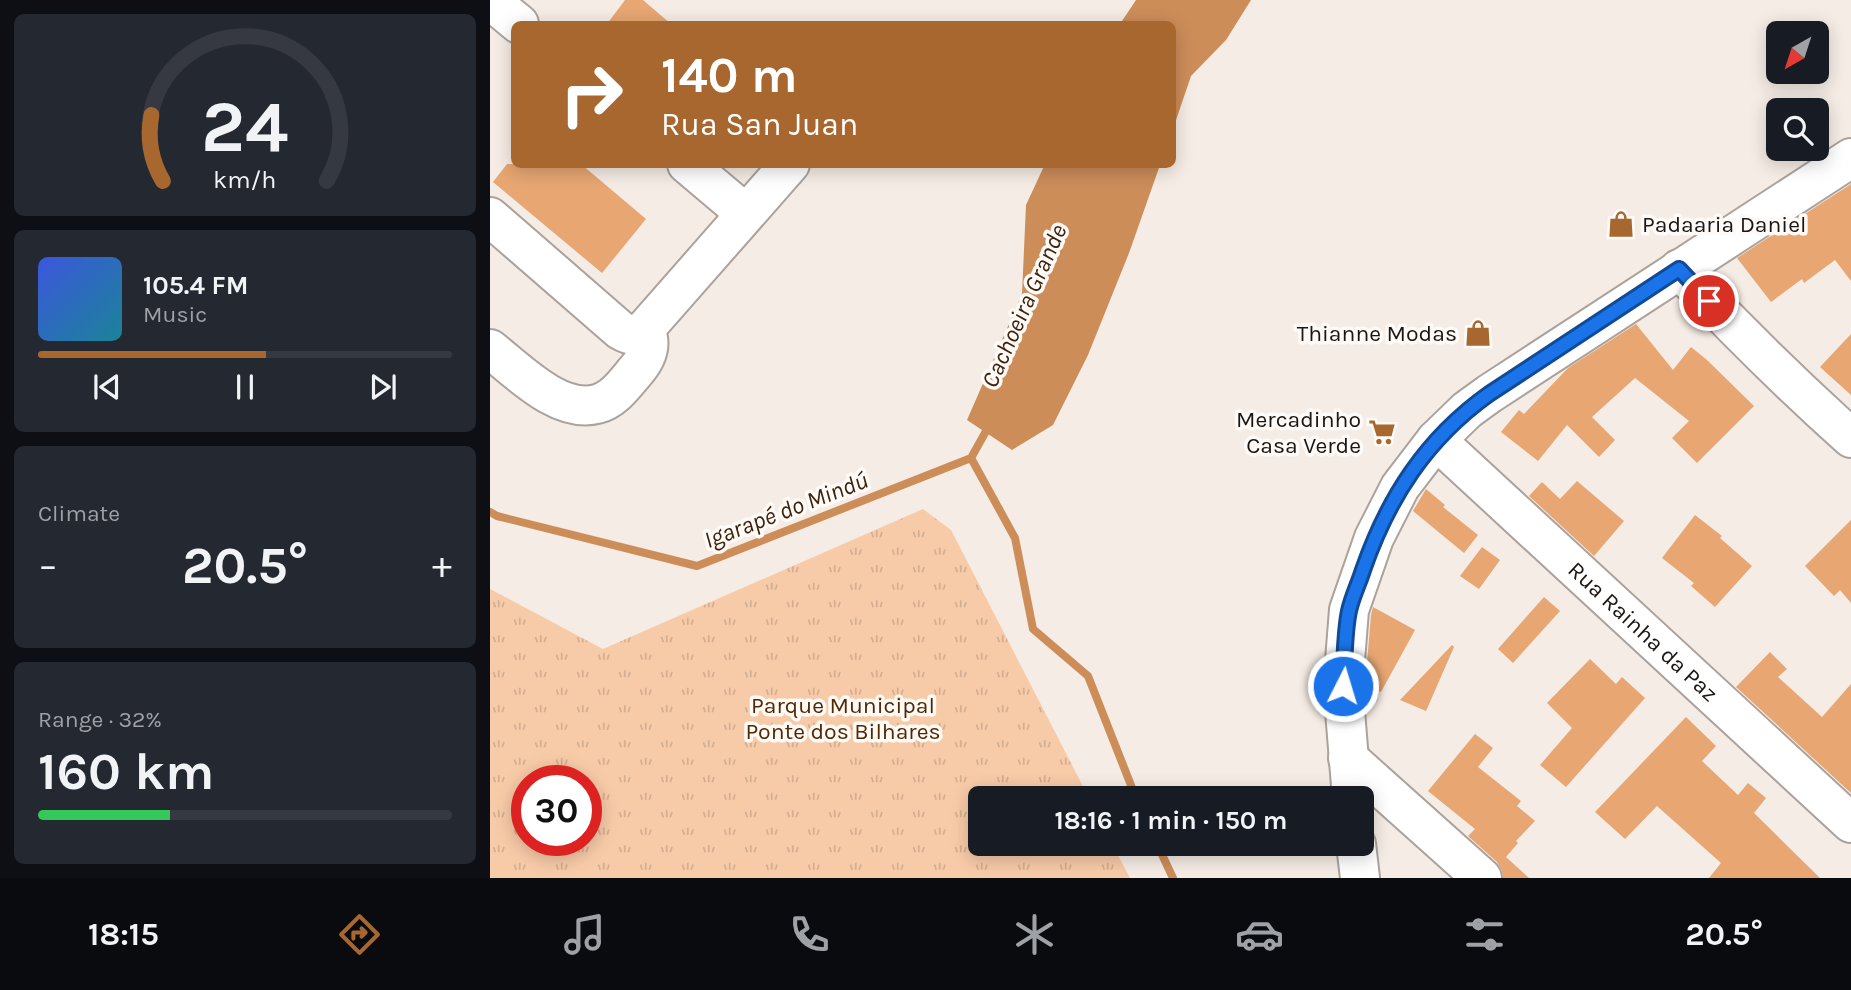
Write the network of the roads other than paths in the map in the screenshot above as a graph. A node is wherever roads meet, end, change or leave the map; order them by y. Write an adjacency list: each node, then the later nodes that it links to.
1 (490, 0): 2 (street)
2 (515, 21)
3 (1851, 158): 8 (street)
4 (692, 168): 6 (street)
5 (786, 168): 6 (street)
6 (745, 214): 9 (street)
7 (490, 217): 9 (street)
8 (1679, 269): 11 (street); 12 (street)
9 (645, 329): 10 (street)
10 (490, 349)
11 (1851, 438)
12 (1436, 440): 13 (street); 15 (street, Rua Rainha da Paz)
13 (1348, 758): 14 (street); 18 (street)
14 (1351, 786)
15 (1851, 823)
16 (1357, 856): 17 (street)
17 (1360, 878)
18 (1482, 878)

